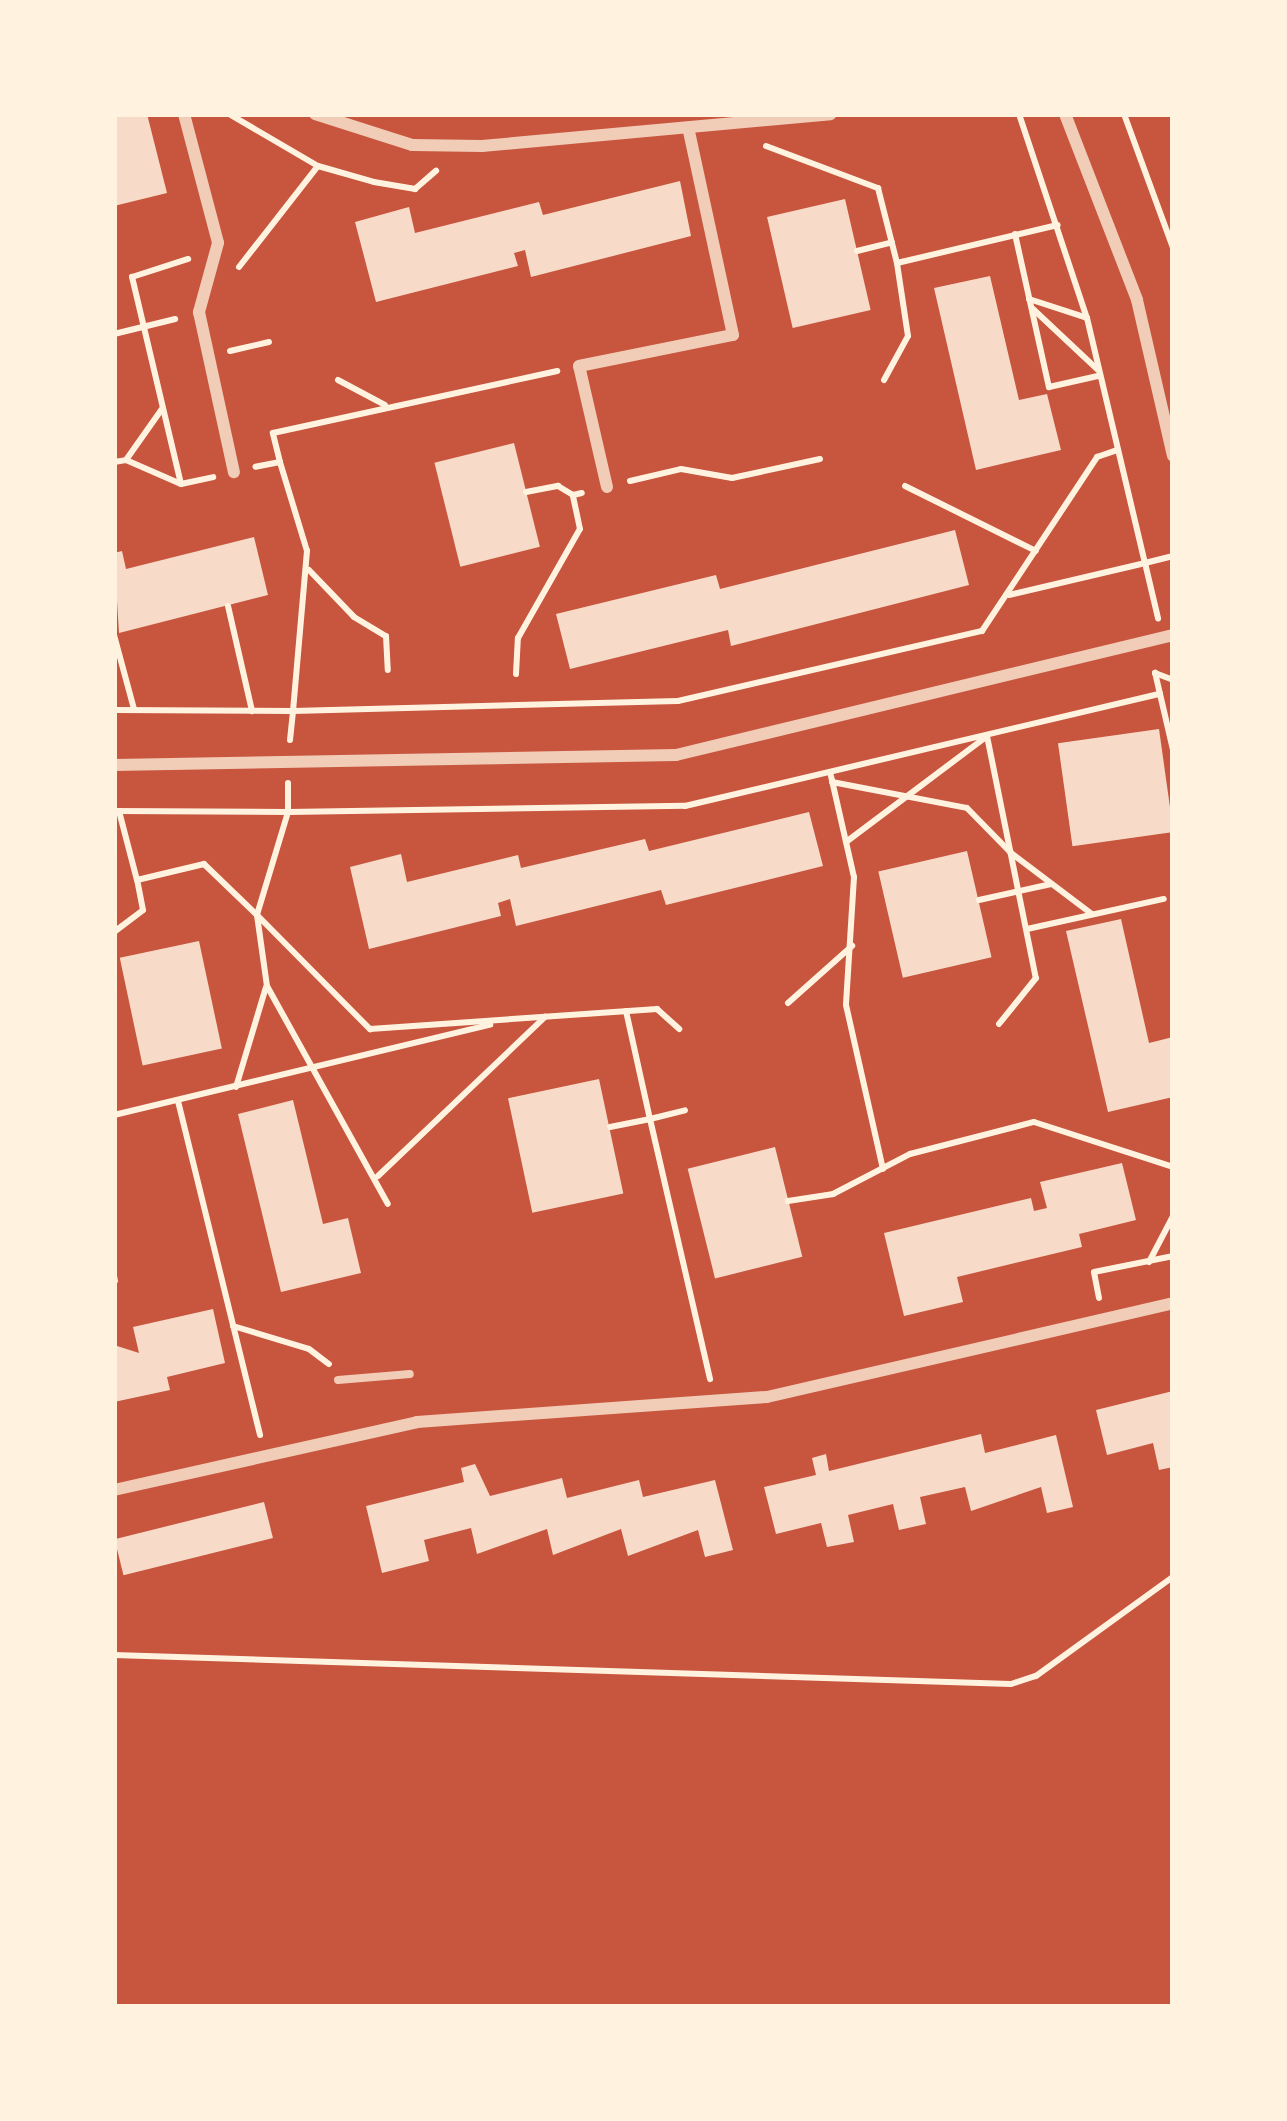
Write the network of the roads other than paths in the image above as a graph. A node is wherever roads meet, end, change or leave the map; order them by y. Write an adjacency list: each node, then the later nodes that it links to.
1 (184, 114): 8 (street)
2 (315, 114): 6 (street)
3 (831, 114): 5 (street)
4 (1065, 114): 7 (street)
5 (776, 117): 6 (street)
6 (689, 131): 9 (street)
7 (1173, 456)
8 (234, 472)
9 (607, 487)
10 (1173, 635): 11 (street)
11 (114, 765)
12 (1173, 1303): 15 (street)
13 (410, 1374): 14 (lane)
14 (338, 1380)
15 (114, 1490)

